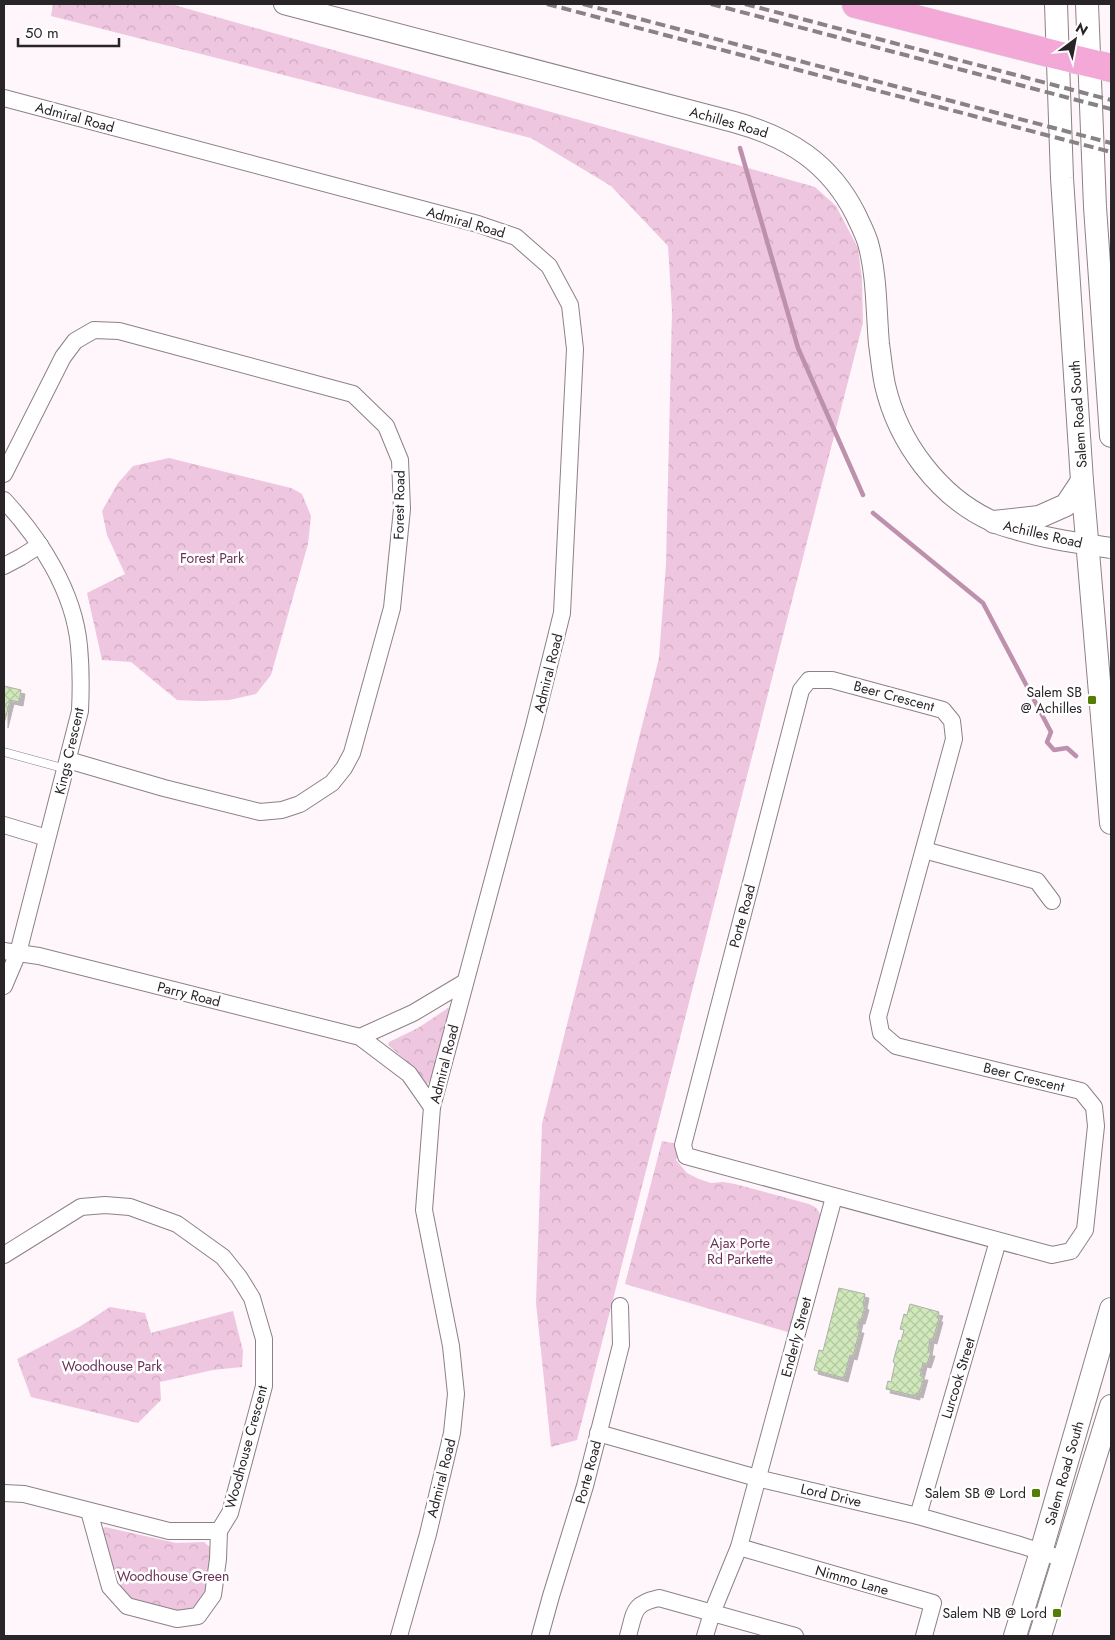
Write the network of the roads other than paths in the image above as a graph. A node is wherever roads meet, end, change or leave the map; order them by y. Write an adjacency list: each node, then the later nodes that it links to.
1 (284, 4): 12 (street, Achilles Road)
2 (856, 4): 5 (highway)
3 (1056, 4): 5 (main road, Salem Road South)
4 (1087, 4): 6 (main road)
5 (1057, 55): 6 (highway); 10 (main road, Salem Road South)
6 (1100, 65): 8 (main road)
7 (4, 98): 26 (street, Admiral Road)
8 (1111, 436)
9 (4, 474): 19 (street, Forest Road)
10 (1082, 481): 12 (main road); 14 (main road, Salem Road South)
11 (4, 500): 13 (street, Kings Crescent)
12 (994, 522): 14 (street, Achilles Road)
13 (40, 545): 16 (street); 19 (street, Kings Crescent)
14 (1087, 545): 15 (street, Achilles Road); 20 (main road, Salem Road South)
15 (1111, 548)
16 (4, 566)
17 (809, 680): 23 (street, Beer Crescent); 30 (street, Porte Road)
18 (4, 752): 19 (lane)
19 (67, 765): 22 (street, Kings Crescent)
20 (1111, 823)
21 (4, 825): 22 (street)
22 (47, 838): 25 (street, Kings Crescent)
23 (924, 850): 24 (street); 32 (street, Beer Crescent)
24 (1052, 901)
25 (11, 952): 27 (street, Kings Crescent); 28 (street, Parry Road)
26 (465, 982): 28 (street); 29 (street, Admiral Road)
27 (4, 986)
28 (360, 1037): 29 (street, Parry Road)
29 (432, 1107): 48 (street, Admiral Road)
30 (686, 1156): 31 (street, Beer Crescent)
31 (834, 1197): 32 (street, Beer Crescent); 38 (street, Enderly Street)
32 (998, 1241): 41 (street, Lurcook Street)
33 (4, 1255): 42 (street, Woodhouse Crescent)
34 (620, 1306): 37 (street, Porte Road)
35 (1111, 1309): 44 (main road, Salem Road South)
36 (1111, 1406): 45 (main road, Salem Road South)
37 (598, 1433): 38 (street, Lord Drive); 49 (street, Porte Road)
38 (757, 1478): 41 (street, Lord Drive); 43 (street, Enderly Street)
39 (4, 1493): 40 (street)
40 (89, 1511): 42 (street); 42 (street, Woodhouse Crescent)
41 (918, 1516): 44 (street, Lord Drive)
42 (219, 1531)
43 (739, 1547): 46 (street, Enderly Street); 53 (street, Nimmo Lane)
44 (1042, 1552): 45 (street, Lord Drive); 54 (main road, Salem Road South)
45 (1063, 1559): 55 (main road, Salem Road South)
46 (712, 1613): 47 (street); 50 (street); 51 (street, Enderly Street)
47 (777, 1634): 52 (street)
48 (399, 1636)
49 (540, 1636)
50 (628, 1636)
51 (705, 1636)
52 (795, 1636)
53 (924, 1636)
54 (1015, 1636)
55 (1040, 1636)

